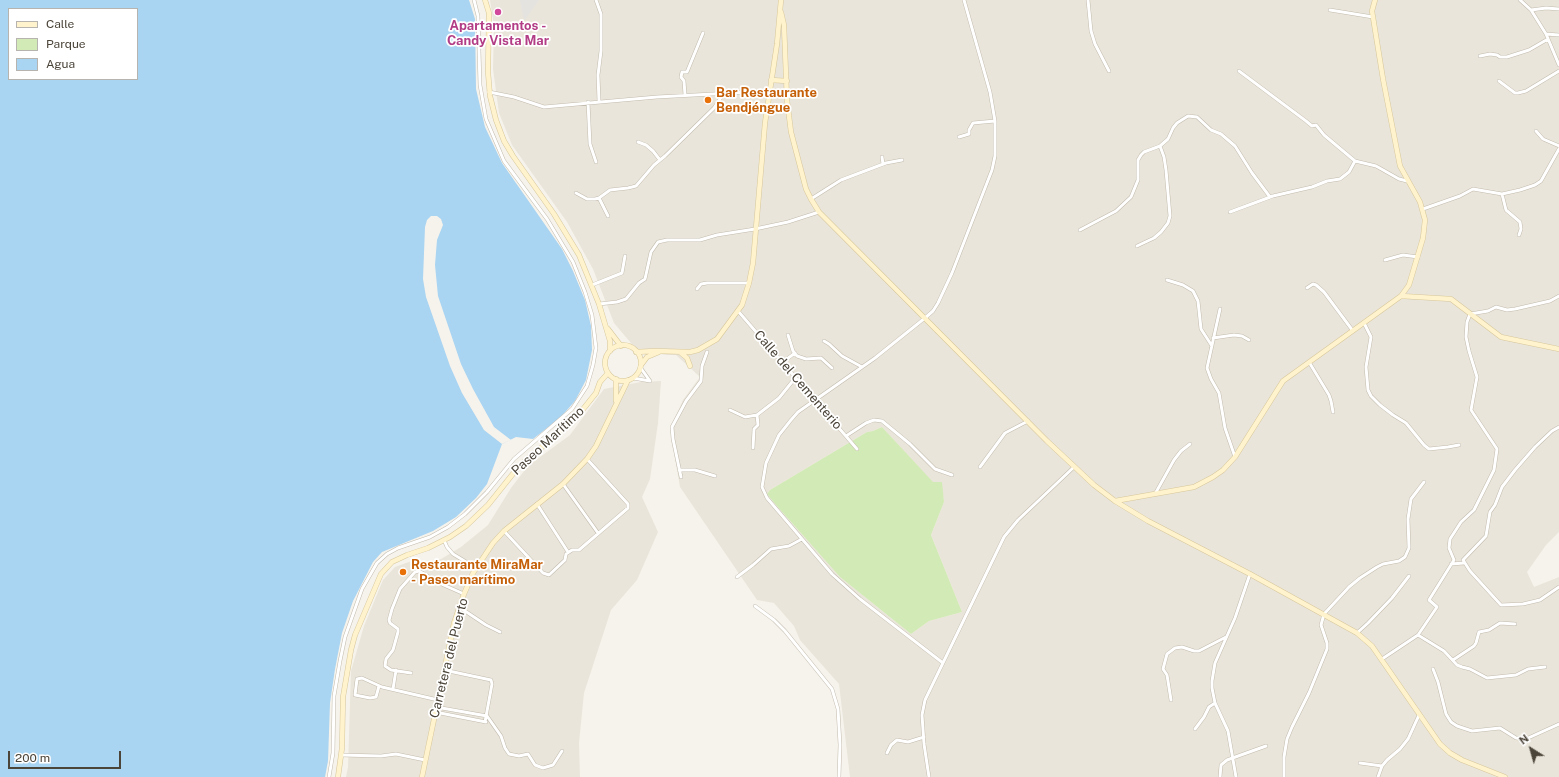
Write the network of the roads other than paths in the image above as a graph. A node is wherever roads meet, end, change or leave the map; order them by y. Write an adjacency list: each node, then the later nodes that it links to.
1 (474, 0): 175 (street)
2 (485, 0): 27 (main road)
3 (596, 0): 30 (street)
4 (781, 0): 12 (main road)
5 (964, 0): 32 (street)
6 (1088, 0): 20 (street)
7 (1375, 0): 13 (main road)
8 (1521, 0): 11 (street)
9 (1559, 9): 11 (street)
10 (1330, 10): 13 (street)
11 (1531, 10): 15 (street)
12 (781, 12): 23 (main road); 24 (main road)
13 (1373, 17): 44 (main road)
14 (703, 33): 29 (street)
15 (1546, 34): 16 (street); 17 (street)
16 (1559, 35)
17 (1548, 40): 18 (street); 19 (street)
18 (1480, 56)
19 (1559, 65)
20 (1109, 71)
21 (1239, 71): 41 (street)
22 (1559, 71): 25 (street)
23 (772, 80): 24 (main road); 26 (main road)
24 (787, 81): 49 (main road)
25 (1499, 81)
26 (770, 91): 28 (street); 54 (main road)
27 (489, 92): 31 (street); 63 (main road)
28 (724, 93): 29 (street); 39 (street)
29 (685, 95): 30 (street)
30 (599, 101): 31 (street)
31 (588, 102): 42 (street)
32 (995, 121): 34 (street); 72 (street)
33 (1536, 131): 37 (street)
34 (959, 137)
35 (638, 142): 39 (street)
36 (1160, 146): 48 (street); 55 (street); 57 (street)
37 (1559, 148): 46 (street)
38 (882, 157): 43 (street)
39 (660, 160): 47 (street)
40 (902, 160): 43 (street)
41 (1355, 161): 44 (street); 48 (street)
42 (596, 162)
43 (883, 164): 49 (street)
44 (1407, 181): 50 (main road)
45 (576, 193): 47 (street)
46 (1502, 194): 50 (street); 56 (street)
47 (599, 198): 53 (street)
48 (1270, 198): 52 (street)
49 (811, 199): 51 (main road)
50 (1423, 209): 59 (main road)
51 (820, 212): 54 (street); 72 (main road)
52 (1230, 212)
53 (608, 216)
54 (756, 229): 62 (main road); 68 (street)
55 (1080, 230)
56 (1518, 236)
57 (1137, 246)
58 (624, 256): 63 (street)
59 (1418, 257): 60 (street); 66 (main road)
60 (1385, 260)
61 (1167, 280): 81 (street)
62 (749, 283): 65 (street); 70 (main road)
63 (592, 285): 68 (main road)
64 (1307, 288): 75 (street)
65 (697, 289)
66 (1401, 296): 71 (main road); 73 (main road)
67 (1559, 296): 71 (street)
68 (599, 304): 74 (main road)
69 (1220, 309): 77 (street)
70 (738, 311): 86 (main road); 89 (street, Calle del Cementerio)
71 (1470, 314): 82 (main road); 130 (street)
72 (925, 318): 93 (street); 104 (main road)
73 (1364, 323): 75 (main road); 108 (street)
74 (606, 326): 80 (main road); 83 (main road)
75 (1353, 331): 90 (main road)
76 (788, 335): 88 (street)
77 (1213, 338): 78 (street); 81 (street)
78 (1249, 340)
79 (824, 341): 93 (street)
80 (621, 346): 83 (main road); 85 (main road)
81 (1212, 346): 111 (street)
82 (1559, 349)
83 (610, 351): 95 (main road)
84 (661, 351): 85 (main road); 86 (main road); 91 (main road)
85 (636, 352): 91 (main road)
86 (679, 352): 92 (main road)
87 (707, 352): 115 (street)
88 (795, 353): 89 (street); 94 (street)
89 (783, 362): 96 (street, Calle del Cementerio)
90 (1310, 362): 102 (street); 111 (main road)
91 (640, 366): 98 (main road); 98 (street)
92 (690, 366)
93 (862, 367): 99 (street)
94 (832, 368)
95 (608, 373): 97 (main road); 127 (main road, Paseo Marítimo)
96 (796, 377): 99 (street, Calle del Cementerio); 103 (street)
97 (616, 379): 98 (main road); 100 (main road, Carretera del Puerto)
98 (631, 379): 100 (main road, Carretera del Puerto)
99 (815, 400): 106 (street, Calle del Cementerio); 126 (street)
100 (616, 404): 112 (main road, Carretera del Puerto)
101 (730, 410): 103 (street)
102 (1333, 412)
103 (757, 415): 109 (street)
104 (1028, 421): 113 (street); 114 (main road)
105 (1559, 427): 129 (street)
106 (846, 436): 110 (street, Calle del Cementerio); 116 (street)
107 (1190, 444): 121 (street)
108 (1459, 445)
109 (753, 448)
110 (857, 449)
111 (1235, 457): 121 (main road)
112 (587, 459): 120 (main road, Carretera del Puerto); 125 (street)
113 (980, 467)
114 (1074, 467): 122 (main road); 147 (street)
115 (679, 470): 117 (street); 118 (street)
116 (952, 475)
117 (715, 476)
118 (681, 477)
119 (1424, 482): 139 (street)
120 (563, 484): 123 (main road, Carretera del Puerto); 125 (street)
121 (1155, 494): 122 (main road)
122 (1115, 501): 132 (main road)
123 (537, 504): 124 (main road, Carretera del Puerto); 128 (street)
124 (504, 531): 128 (street); 131 (main road, Carretera del Puerto)
125 (598, 533): 128 (street)
126 (802, 539): 134 (street); 147 (street)
127 (444, 540): 131 (street); 170 (main road, Paseo Marítimo)
128 (568, 552)
129 (1464, 562): 130 (street); 135 (street)
130 (1452, 564): 143 (street)
131 (476, 568): 136 (main road, Carretera del Puerto)
132 (1250, 574): 139 (main road); 144 (street)
133 (1409, 576): 142 (street)
134 (737, 577)
135 (1559, 587)
136 (464, 594): 138 (main road, Carretera del Puerto); 150 (street)
137 (755, 606): 178 (street)
138 (459, 607): 141 (street); 151 (main road, Carretera del Puerto)
139 (1324, 614): 142 (main road); 182 (street)
140 (1515, 624): 146 (street)
141 (500, 632)
142 (1357, 633): 145 (main road)
143 (1418, 634): 145 (street); 146 (street)
144 (1226, 637): 156 (street); 157 (street)
145 (1382, 659): 160 (main road)
146 (1453, 660): 148 (street)
147 (943, 663): 166 (street)
148 (1545, 667)
149 (1433, 669): 164 (street)
150 (396, 670): 152 (street); 154 (street)
151 (444, 670): 155 (main road, Carretera del Puerto); 161 (street)
152 (411, 673)
153 (379, 686): 153 (street); 154 (street)
154 (393, 689): 155 (street)
155 (438, 700): 158 (main road, Carretera del Puerto)
156 (1171, 700)
157 (1215, 703): 165 (street); 171 (street)
158 (436, 707): 159 (main road, Carretera del Puerto); 161 (street)
159 (435, 712): 162 (street); 172 (main road, Carretera del Puerto)
160 (1419, 715): 174 (street); 184 (main road)
161 (487, 716): 162 (street); 163 (street)
162 (485, 722): 163 (street)
163 (490, 722): 168 (street)
164 (1559, 724)
165 (1195, 729)
166 (924, 737): 169 (street); 179 (street)
167 (1266, 746): 171 (street)
168 (562, 751)
169 (887, 753)
170 (341, 755): 172 (street); 176 (main road, Paseo Marítimo)
171 (1233, 758): 180 (street); 181 (street)
172 (425, 760): 177 (main road, Carretera del Puerto)
173 (1360, 763): 174 (street)
174 (1382, 766): 183 (street)
175 (329, 777)
176 (338, 777)
177 (422, 777)
178 (839, 777)
179 (930, 777)
180 (1220, 777)
181 (1236, 777)
182 (1284, 777)
183 (1378, 777)
184 (1503, 777)

